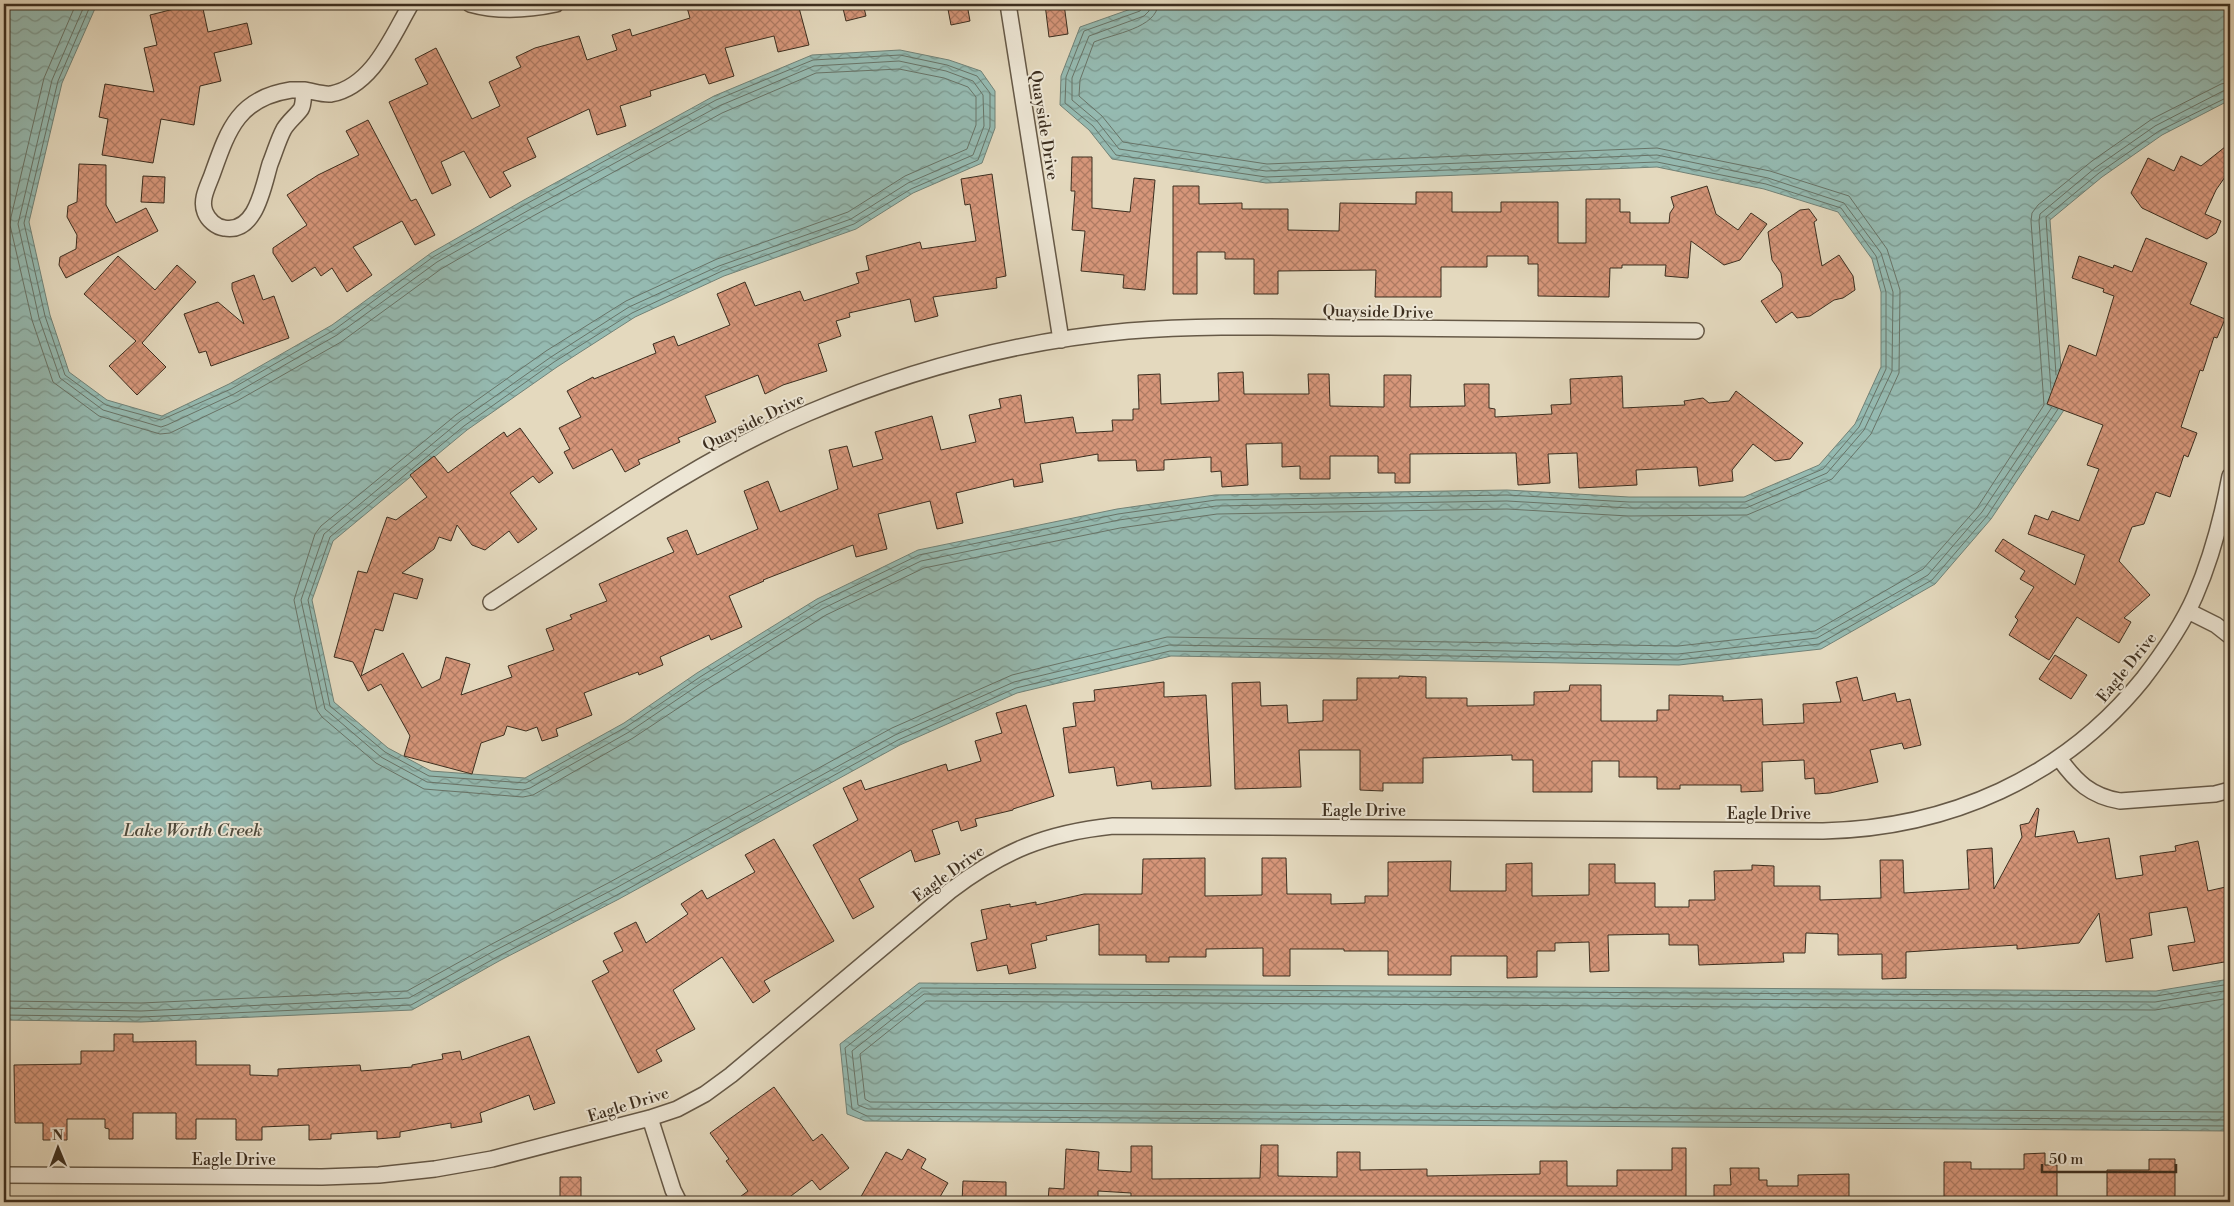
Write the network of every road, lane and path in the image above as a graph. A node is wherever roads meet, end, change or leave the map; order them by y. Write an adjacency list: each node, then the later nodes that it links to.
1 (411, 4): 5 (street)
2 (470, 4): 3 (street)
3 (556, 4)
4 (1008, 4): 7 (street, Quayside Drive)
5 (304, 90): 5 (street)
6 (1696, 331): 7 (street, Quayside Drive)
7 (1061, 340): 9 (street, Quayside Drive)
8 (2230, 476): 10 (street, Eagle Drive)
9 (491, 602)
10 (2188, 610): 11 (street); 12 (street, Eagle Drive)
11 (2230, 636)
12 (2059, 758): 13 (street); 14 (street, Eagle Drive)
13 (2230, 790)
14 (650, 1118): 15 (street, Eagle Drive); 16 (street)
15 (4, 1175)
16 (679, 1202)

